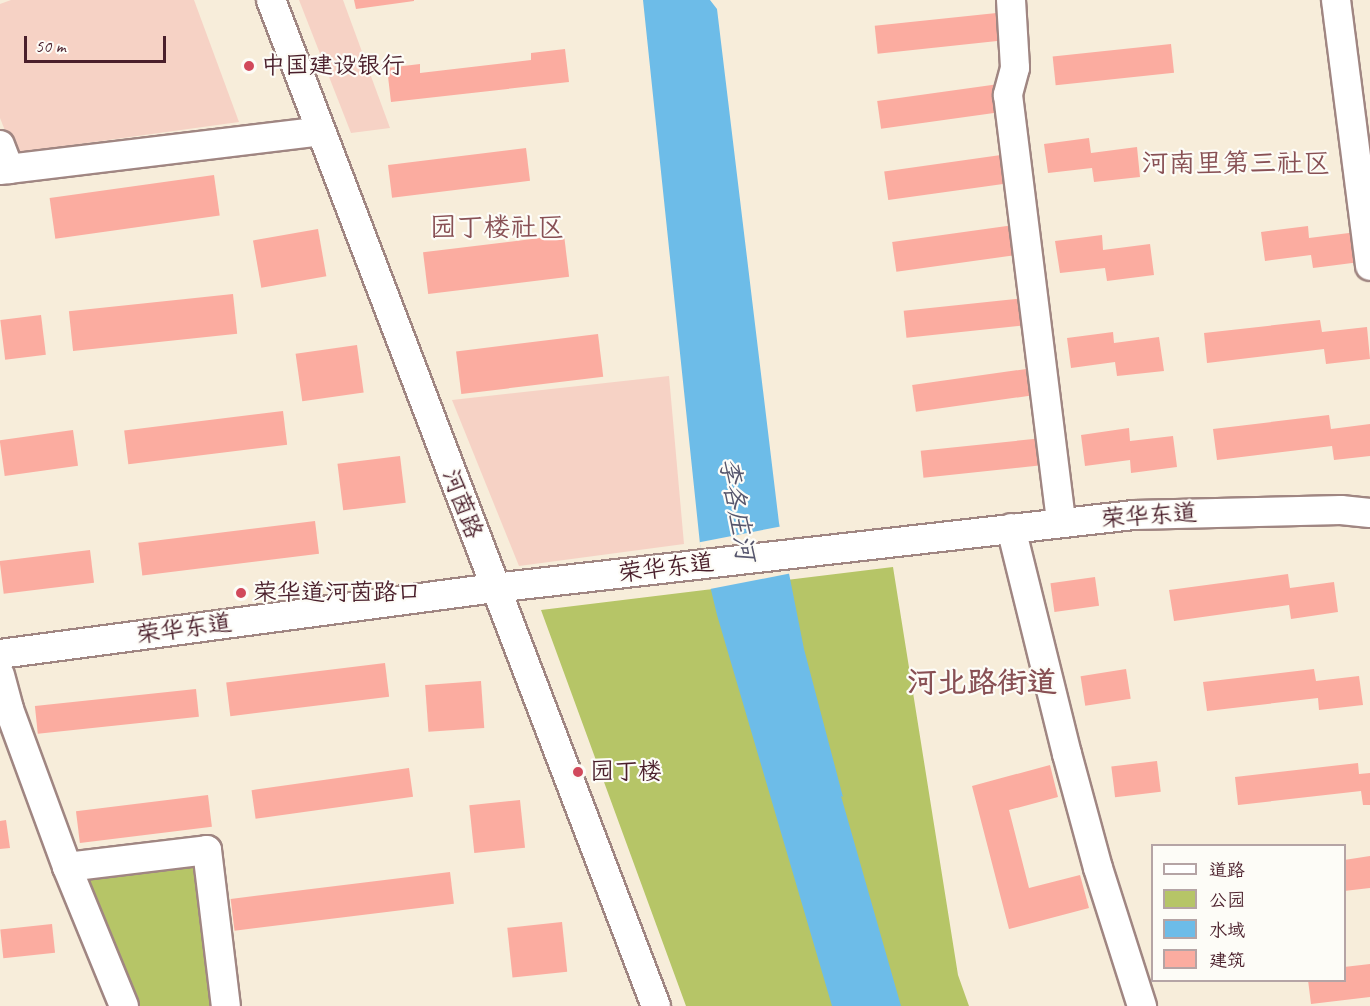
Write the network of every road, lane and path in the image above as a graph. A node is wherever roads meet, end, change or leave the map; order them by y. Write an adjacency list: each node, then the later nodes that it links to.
1 (271, 0): 4 (street, 河茵路)
2 (1011, 0): 8 (street)
3 (1336, 0): 6 (street)
4 (320, 131): 5 (street); 10 (street, 河茵路)
5 (3, 161)
6 (1370, 266)
7 (1370, 513): 8 (street, 荣华东道)
8 (1061, 523): 9 (street, 荣华东道)
9 (1011, 528): 10 (street, 荣华东道); 17 (street)
10 (494, 588): 11 (street, 荣华东道); 16 (street, 河茵路)
11 (0, 654)
12 (0, 675): 13 (street)
13 (66, 867): 14 (street); 15 (street)
14 (124, 1006)
15 (226, 1006)
16 (656, 1006)
17 (1142, 1006)

